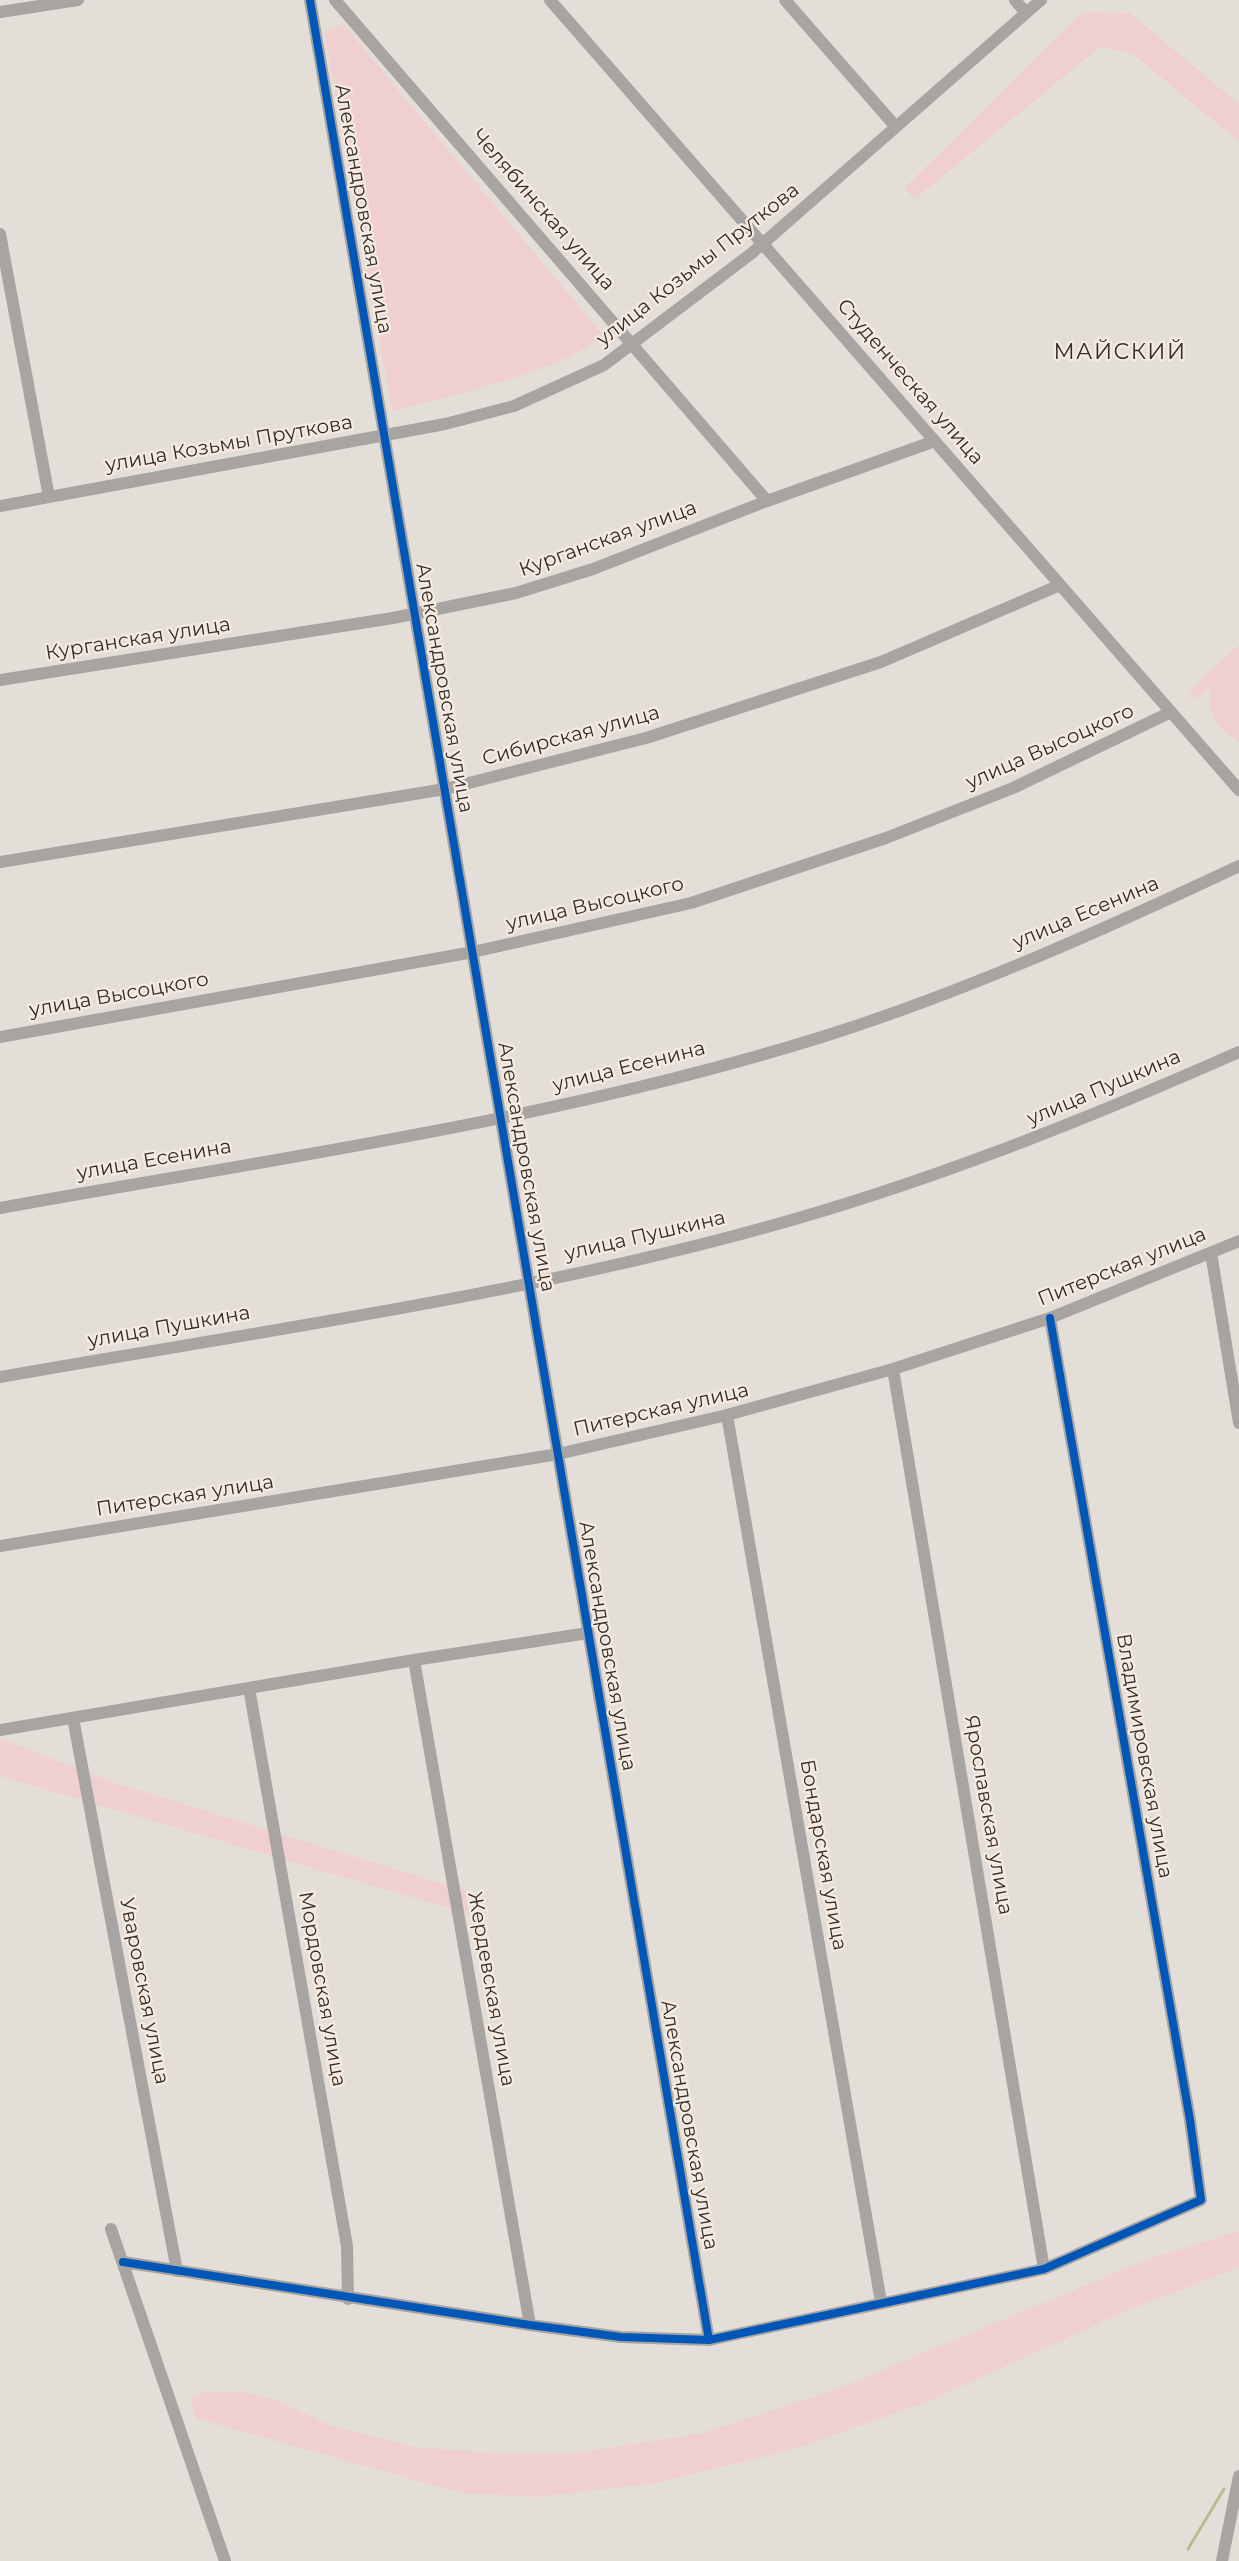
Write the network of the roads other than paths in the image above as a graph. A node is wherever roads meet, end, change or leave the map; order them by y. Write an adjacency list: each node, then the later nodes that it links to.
1 (78, 0): 8 (street)
2 (310, 0): 14 (street, Александровская улица)
3 (335, 0): 13 (street, Челябинская улица)
4 (550, 0): 12 (street, Студенческая улица)
5 (785, 0): 10 (street)
6 (1015, 0): 9 (street)
7 (1041, 0): 9 (street, улица Козьмы Пруткова)
8 (0, 12)
9 (1026, 13): 10 (street, улица Козьмы Пруткова)
10 (896, 127): 12 (street, улица Козьмы Пруткова)
11 (0, 234): 16 (street)
12 (763, 243): 13 (street, улица Козьмы Пруткова); 15 (street, Студенческая улица)
13 (633, 344): 14 (street, улица Козьмы Пруткова); 17 (street, Челябинская улица)
14 (385, 435): 16 (street, улица Козьмы Пруткова); 20 (street, Александровская улица)
15 (935, 441): 17 (street, Курганская улица); 19 (street, Студенческая улица)
16 (49, 497): 18 (street, улица Козьмы Пруткова)
17 (767, 501): 20 (street, Курганская улица)
18 (0, 506)
19 (1060, 585): 22 (street, Студенческая улица); 23 (street, Сибирская улица)
20 (415, 614): 21 (street, Курганская улица); 23 (street, Александровская улица)
21 (0, 680)
22 (1171, 712): 24 (street, Студенческая улица); 27 (street, улица Высоцкого)
23 (445, 789): 25 (street, Сибирская улица); 27 (street, Александровская улица)
24 (1239, 790)
25 (0, 862)
26 (1239, 866): 30 (street, улица Есенина)
27 (473, 952): 28 (street, улица Высоцкого); 30 (street, Александровская улица)
28 (0, 1036)
29 (1239, 1052): 34 (street, улица Пушкина)
30 (501, 1118): 31 (street, улица Есенина); 34 (street, Александровская улица)
31 (0, 1208)
32 (1239, 1241): 33 (street, Питерская улица)
33 (1211, 1253): 35 (street, Питерская улица); 39 (street)
34 (529, 1283): 37 (street, улица Пушкина); 40 (street, Александровская улица)
35 (1050, 1318): 36 (street, Питерская улица); 49 (street, Владимировская улица)
36 (892, 1369): 38 (street, Питерская улица); 49 (street, Ярославская улица)
37 (0, 1377)
38 (727, 1415): 40 (street, Питерская улица); 52 (street, Бондарская улица)
39 (1239, 1423)
40 (558, 1454): 41 (street, Питерская улица); 42 (street, Александровская улица)
41 (0, 1546)
42 (588, 1633): 43 (street); 54 (street, Александровская улица)
43 (414, 1660): 44 (street); 53 (street, Жердевская улица)
44 (249, 1688): 45 (street); 51 (street, Мордовская улица)
45 (73, 1718): 46 (street); 50 (street, Уваровская улица)
46 (0, 1730)
47 (111, 2229): 48 (street)
48 (123, 2262): 50 (street); 56 (street)
49 (1044, 2269): 52 (street)
50 (177, 2271): 51 (street)
51 (348, 2299): 53 (street)
52 (881, 2302): 54 (street)
53 (530, 2325): 54 (street)
54 (709, 2340)
55 (1239, 2476): 57 (street)
56 (225, 2561)
57 (1222, 2561)

